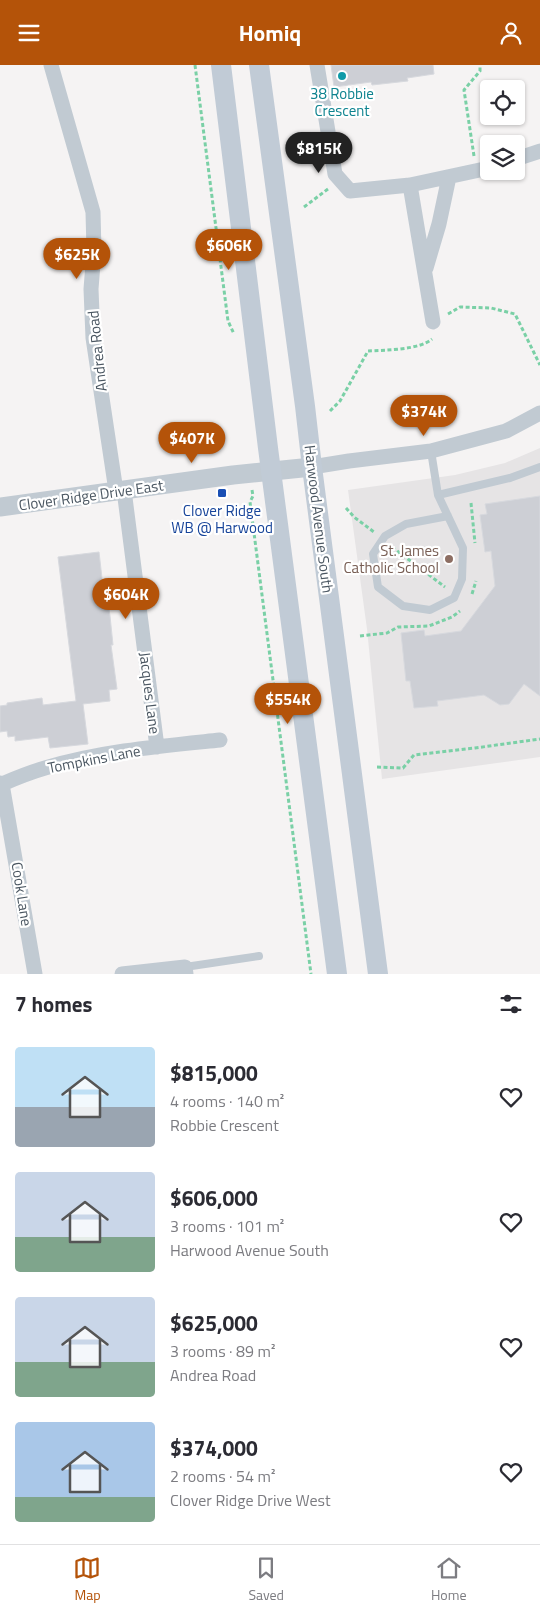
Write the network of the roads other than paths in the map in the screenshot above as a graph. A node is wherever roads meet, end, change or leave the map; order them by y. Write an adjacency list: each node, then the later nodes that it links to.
1 (51, 65): 17 (street, Andrea Road)
2 (221, 65): 16 (main road)
3 (258, 65): 14 (main road, Harwood Avenue South)
4 (318, 65): 9 (street)
5 (540, 151): 6 (street)
6 (525, 156)
7 (480, 171): 8 (street)
8 (449, 177): 9 (street); 10 (street)
9 (410, 185): 10 (street)
10 (425, 269): 11 (street)
11 (433, 322)
12 (540, 413): 13 (street)
13 (431, 451): 14 (street); 18 (lane)
14 (312, 467): 16 (street, Clover Ridge Drive East); 29 (main road, Harwood Avenue South)
15 (540, 467): 18 (lane)
16 (272, 472): 17 (street, Clover Ridge Drive East); 28 (main road)
17 (120, 491): 19 (street, Clover Ridge Drive East); 22 (street, Jacques Lane)
18 (438, 495): 20 (lane)
19 (0, 507)
20 (448, 516): 20 (lane)
21 (220, 740): 22 (street, Tompkins Lane)
22 (157, 747): 23 (street, Tompkins Lane)
23 (1, 783): 26 (street, Cook Lane)
24 (259, 956): 25 (lane)
25 (185, 971): 27 (street)
26 (35, 974)
27 (122, 974)
28 (337, 974)
29 (378, 974)

